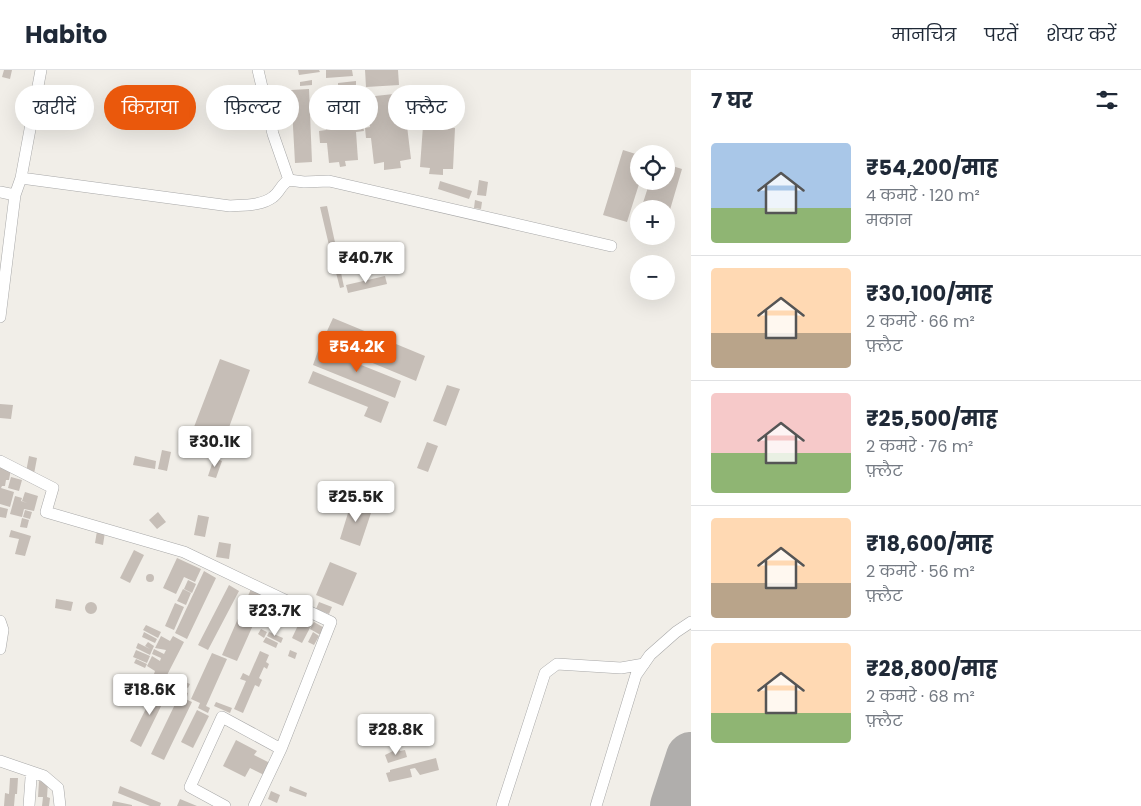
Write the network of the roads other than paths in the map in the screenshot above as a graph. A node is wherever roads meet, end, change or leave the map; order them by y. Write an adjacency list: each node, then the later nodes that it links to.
1 (41, 70): 3 (street)
2 (258, 70): 4 (street)
3 (21, 178): 4 (street); 6 (street)
4 (289, 180): 7 (street)
5 (0, 192): 6 (street)
6 (15, 195): 8 (street)
7 (611, 246)
8 (0, 317)
9 (0, 461): 14 (street)
10 (0, 621): 12 (street)
11 (691, 622): 13 (street)
12 (0, 648)
13 (644, 664): 21 (street); 22 (street)
14 (280, 749): 19 (street); 20 (street)
15 (0, 761): 18 (street)
16 (31, 778): 17 (street)
17 (29, 806)
18 (60, 806)
19 (225, 806)
20 (254, 806)
21 (502, 806)
22 (596, 806)

